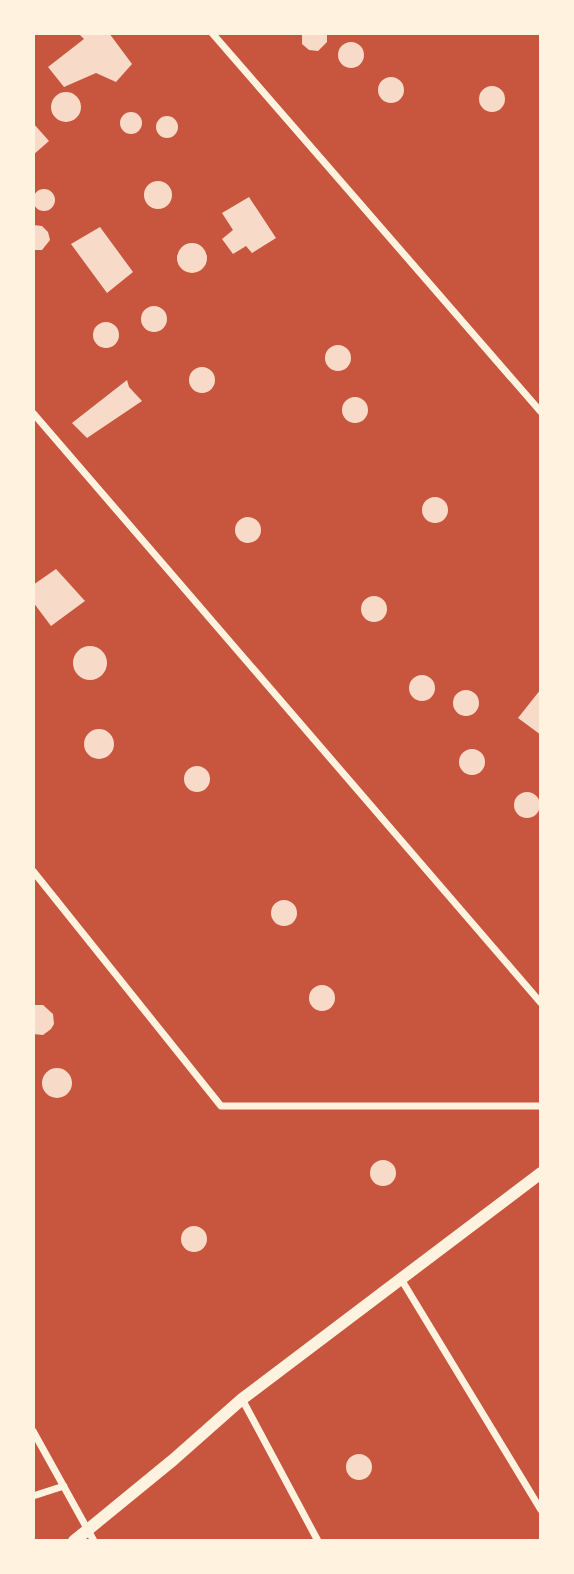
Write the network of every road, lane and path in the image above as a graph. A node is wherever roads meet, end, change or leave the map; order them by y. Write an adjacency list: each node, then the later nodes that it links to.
1 (212, 33): 2 (street)
2 (541, 411)
3 (33, 413): 5 (street)
4 (33, 871): 6 (street)
5 (541, 1003)
6 (541, 1106)
7 (541, 1173): 8 (street)
8 (401, 1279): 9 (street); 13 (street)
9 (242, 1399): 14 (street); 16 (street)
10 (33, 1431): 11 (street)
11 (64, 1486): 12 (street); 14 (street)
12 (33, 1496)
13 (541, 1510)
14 (91, 1536): 15 (street)
15 (74, 1541)
16 (318, 1541)

